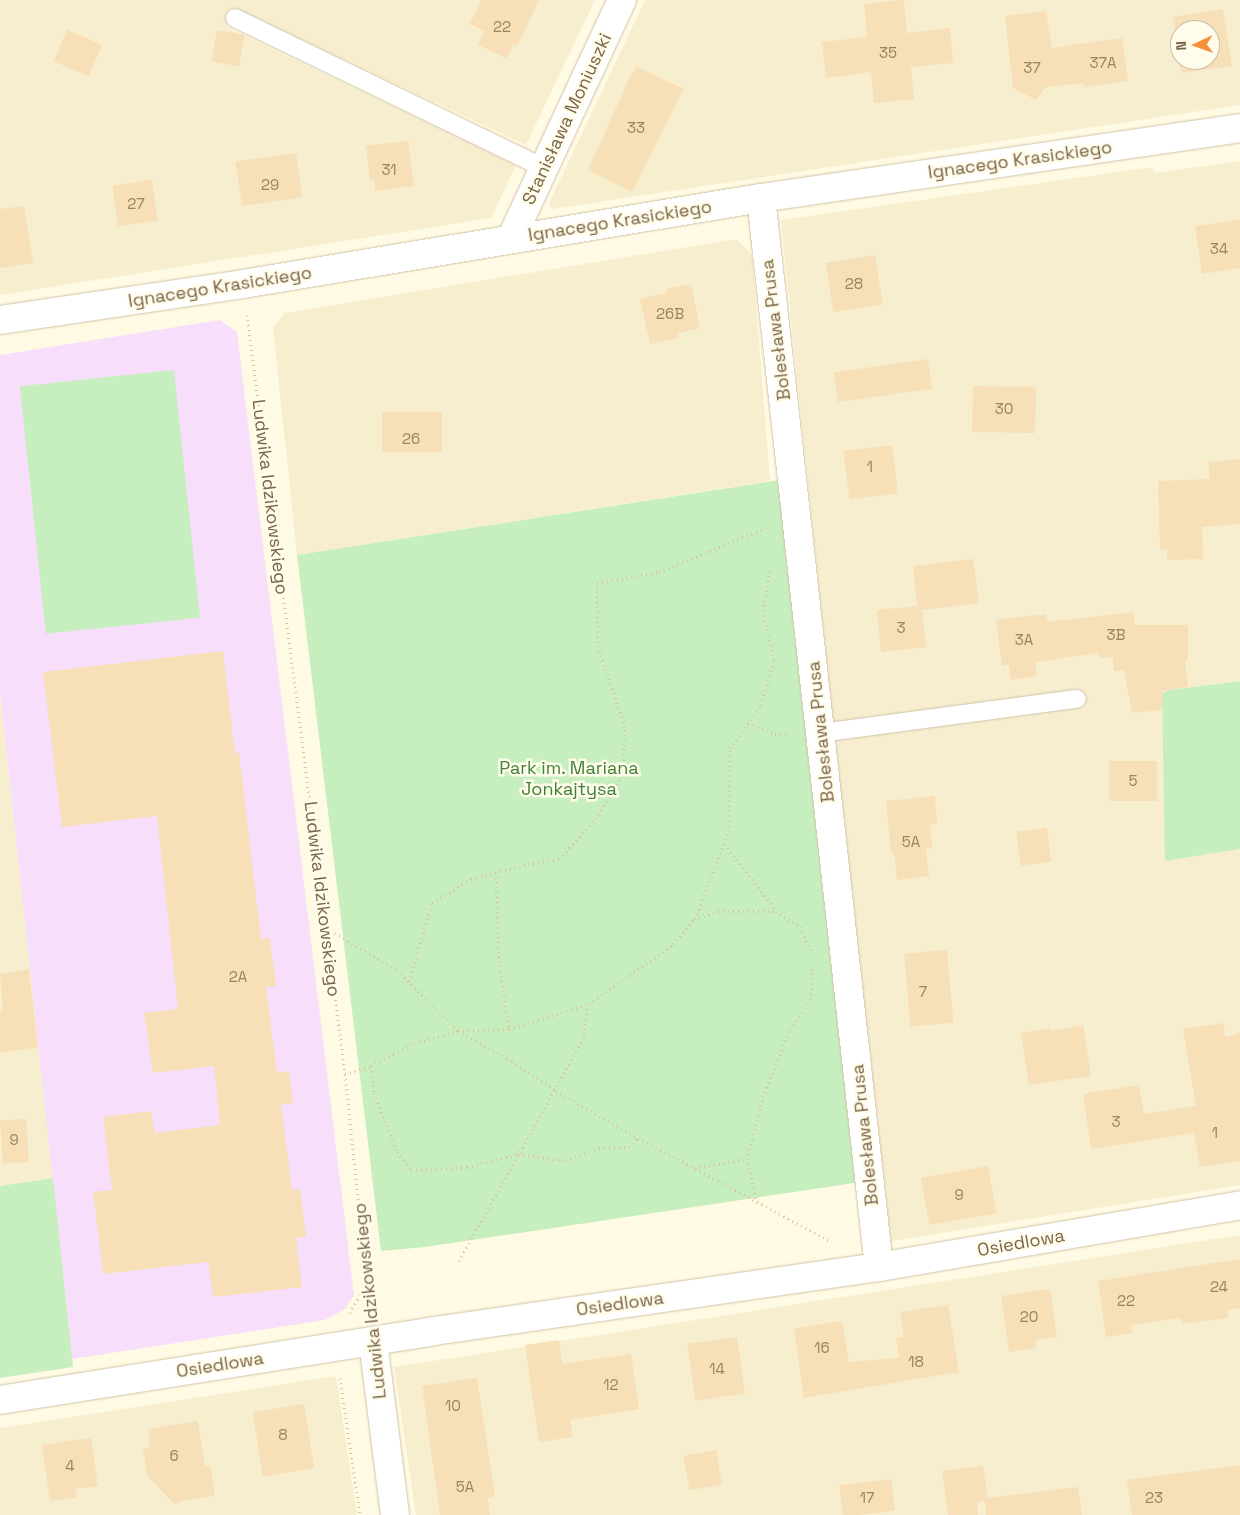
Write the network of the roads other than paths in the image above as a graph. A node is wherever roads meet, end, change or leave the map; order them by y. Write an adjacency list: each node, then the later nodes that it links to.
1 (622, 0): 4 (street, Stanisława Moniuszki)
2 (235, 18): 4 (lane)
3 (1240, 128): 5 (street, Ignacego Krasickiego)
4 (544, 168): 6 (street, Stanisława Moniuszki)
5 (761, 198): 6 (street, Ignacego Krasickiego); 9 (street, Bolesława Prusa)
6 (512, 239): 7 (street, Ignacego Krasickiego)
7 (0, 320)
8 (1077, 699): 9 (lane)
9 (820, 733): 11 (street, Bolesława Prusa)
10 (1240, 1205): 11 (street, Osiedlowa)
11 (880, 1267): 12 (street, Osiedlowa)
12 (373, 1341): 13 (street, Osiedlowa); 14 (street, Ludwika Idzikowskiego)
13 (0, 1400)
14 (395, 1515)

